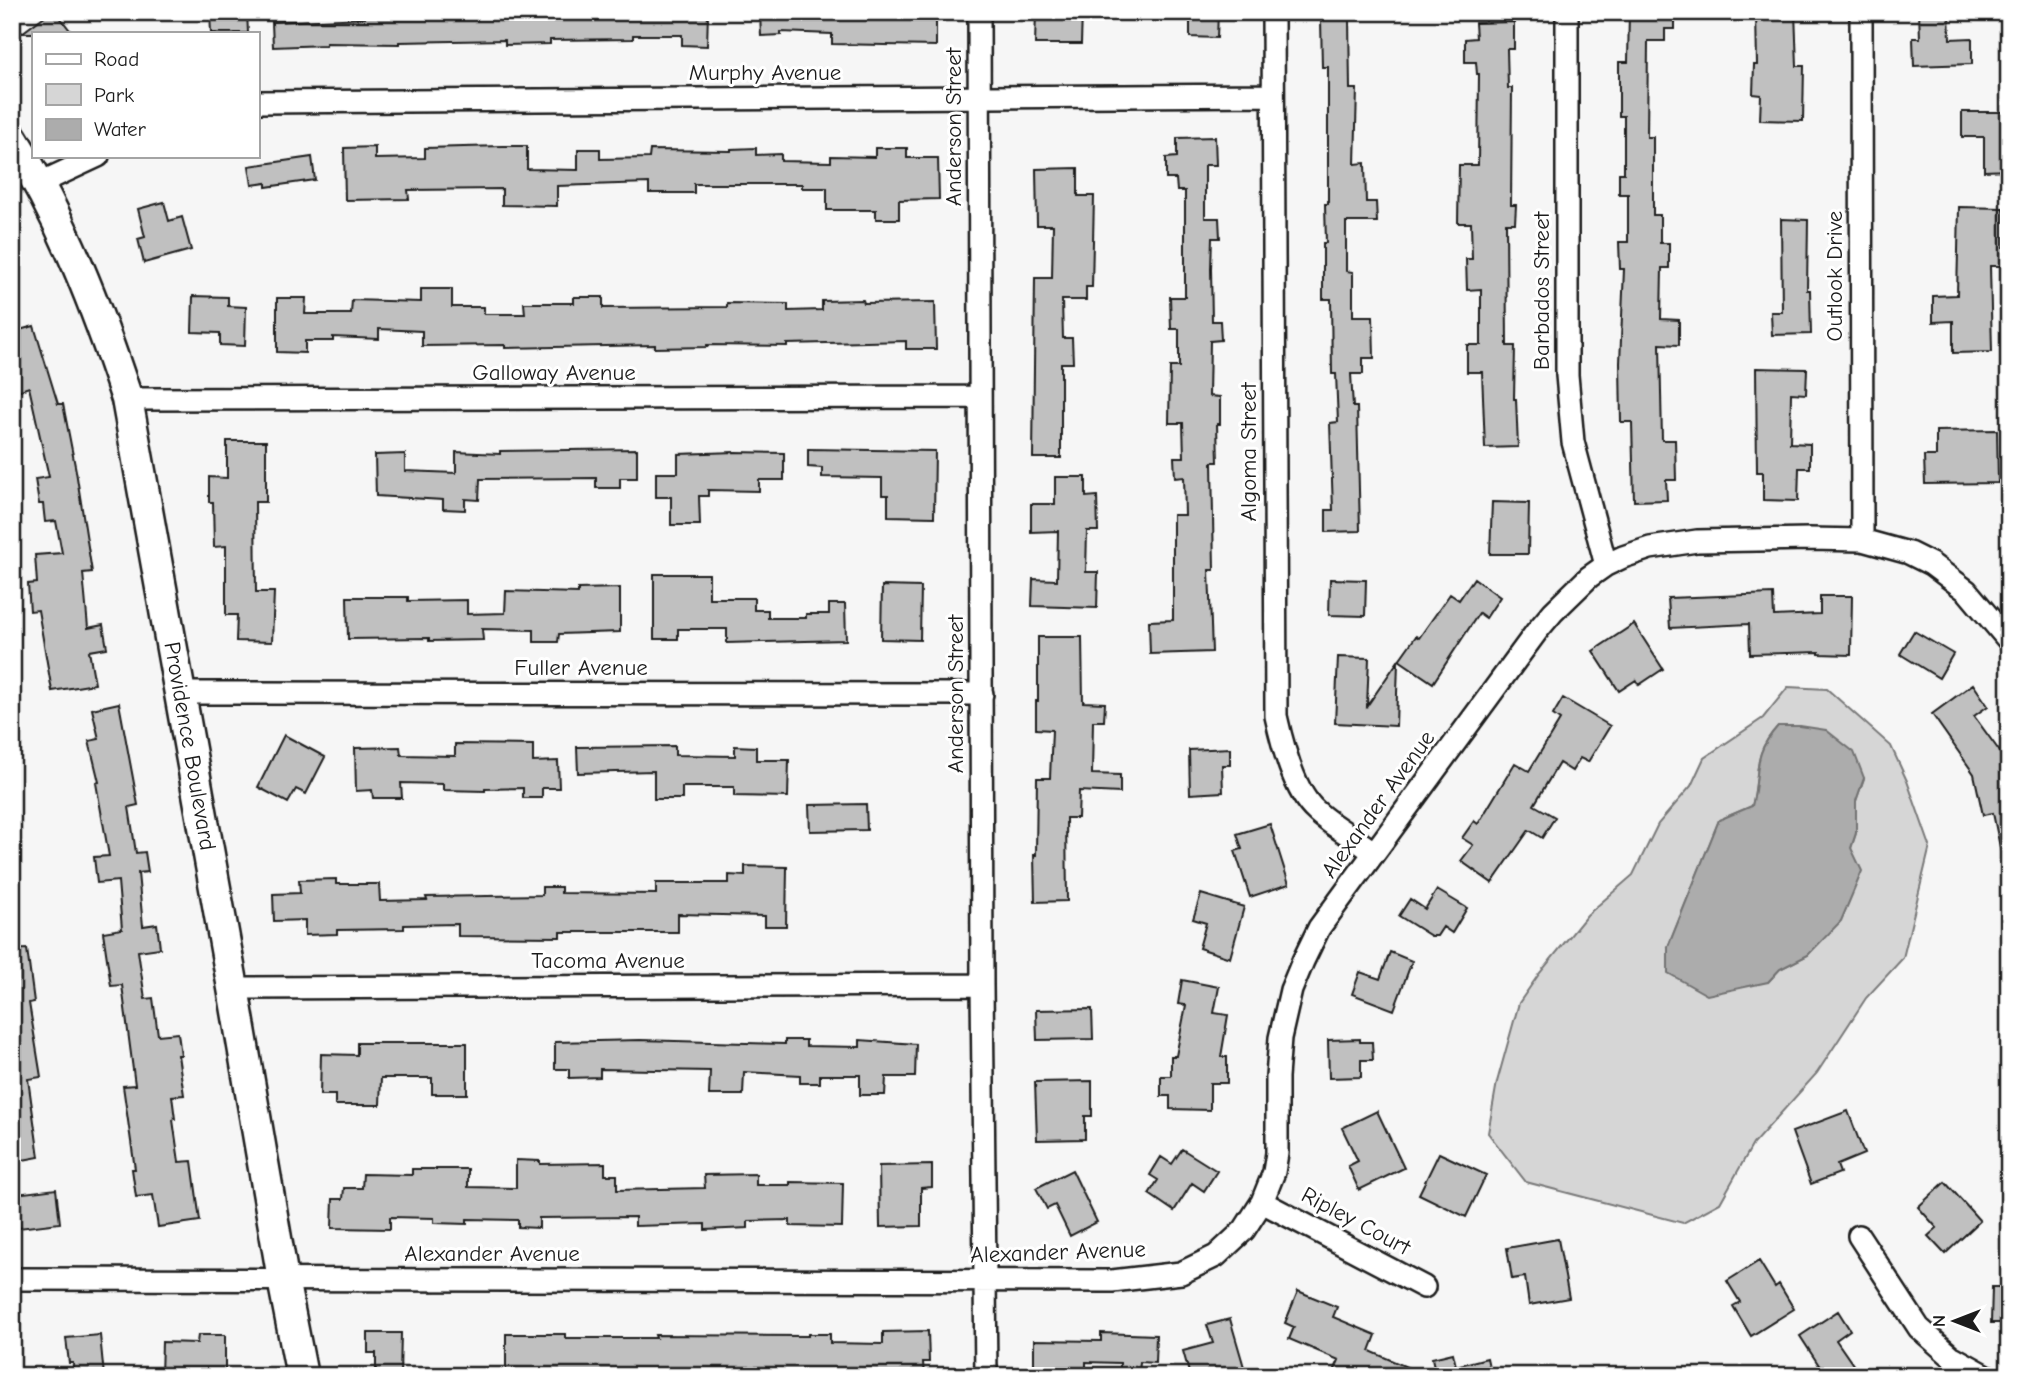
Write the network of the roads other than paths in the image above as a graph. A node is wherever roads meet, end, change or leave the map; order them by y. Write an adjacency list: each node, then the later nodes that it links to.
1 (979, 12): 6 (street, Anderson Street)
2 (1273, 12): 5 (street, Algoma Street)
3 (1567, 12): 14 (street, Barbados Street)
4 (1861, 12): 13 (street, Outlook Drive)
5 (1273, 95): 6 (street, Murphy Avenue); 18 (street, Algoma Street)
6 (979, 97): 7 (street, Murphy Avenue); 11 (street, Anderson Street)
7 (259, 102)
8 (12, 138): 10 (main road, Providence Boulevard)
9 (94, 158): 10 (street)
10 (40, 183): 12 (main road, Providence Boulevard)
11 (980, 397): 12 (street, Galloway Avenue); 17 (street, Anderson Street)
12 (127, 399): 16 (main road, Providence Boulevard)
13 (1862, 540): 14 (street, Alexander Avenue); 15 (street, Alexander Avenue)
14 (1606, 565): 18 (street, Alexander Avenue)
15 (2009, 641)
16 (181, 693): 17 (street, Fuller Avenue); 20 (main road, Providence Boulevard)
17 (982, 694): 19 (street, Anderson Street)
18 (1374, 853): 21 (street, Alexander Avenue)
19 (982, 985): 20 (street, Tacoma Avenue); 25 (street, Anderson Street)
20 (233, 988): 24 (main road, Providence Boulevard)
21 (1262, 1202): 25 (street, Alexander Avenue); 26 (street, Ripley Court)
22 (1859, 1236): 29 (street)
23 (12, 1279): 24 (street, Alexander Avenue)
24 (283, 1279): 25 (street, Alexander Avenue); 27 (main road, Providence Boulevard)
25 (986, 1281): 28 (street, Anderson Street)
26 (1424, 1287)
27 (302, 1376)
28 (986, 1376)
29 (1987, 1376)

